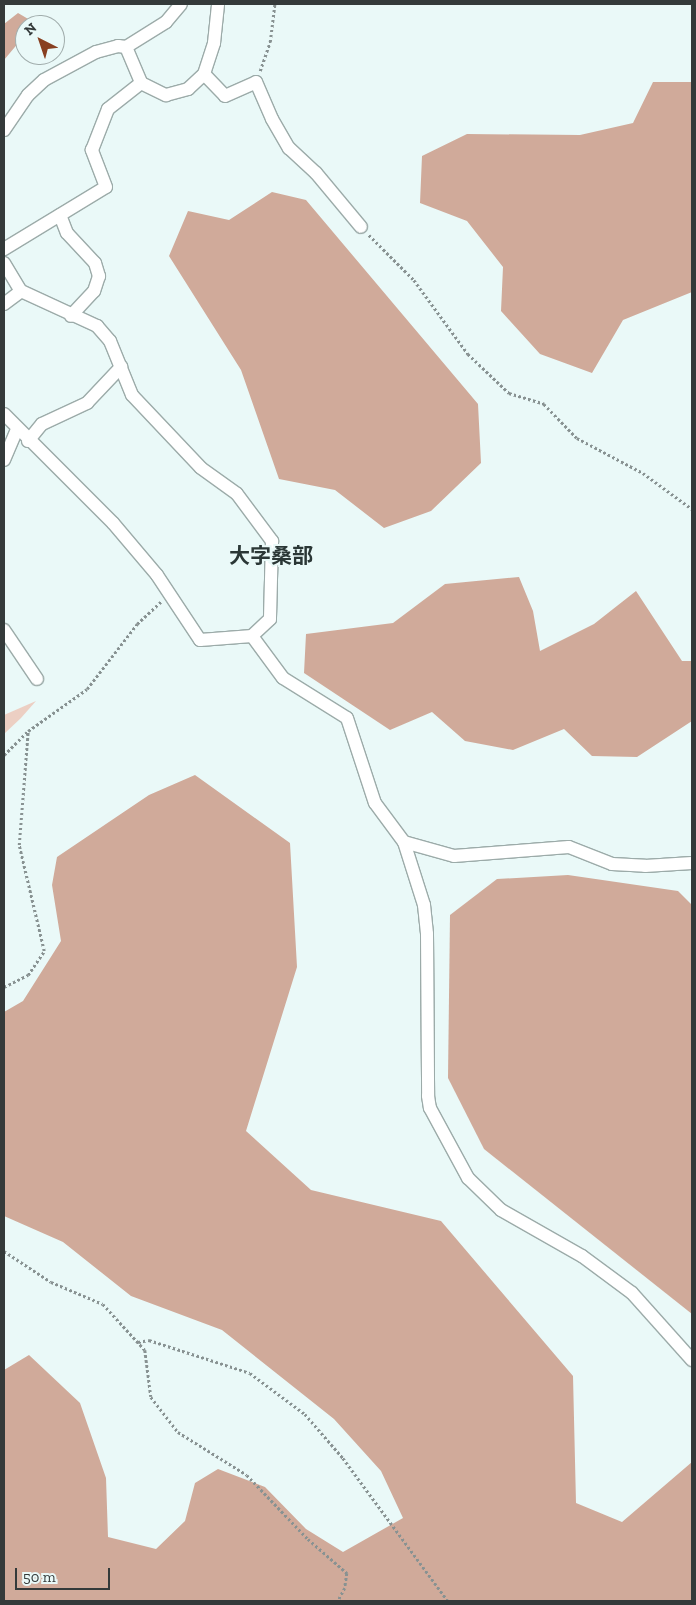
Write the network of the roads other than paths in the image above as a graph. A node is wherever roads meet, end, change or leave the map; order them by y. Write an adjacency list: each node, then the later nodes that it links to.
1 (181, 4): 3 (street)
2 (218, 4): 4 (street)
3 (126, 47): 5 (street); 6 (street)
4 (204, 74): 5 (street); 8 (street)
5 (141, 83): 7 (street)
6 (4, 130)
7 (60, 215): 9 (street); 13 (street)
8 (361, 227)
9 (4, 249)
10 (4, 263): 11 (street)
11 (21, 291): 12 (street); 13 (street)
12 (4, 304)
13 (71, 316): 14 (street)
14 (121, 367): 17 (street); 20 (street)
15 (4, 414): 16 (street)
16 (17, 430): 17 (street); 18 (street)
17 (28, 441): 20 (street)
18 (4, 460)
19 (5, 634): 21 (street)
20 (252, 636): 22 (street)
21 (37, 679)
22 (404, 842): 23 (street); 24 (street)
23 (692, 864)
24 (692, 1360)

